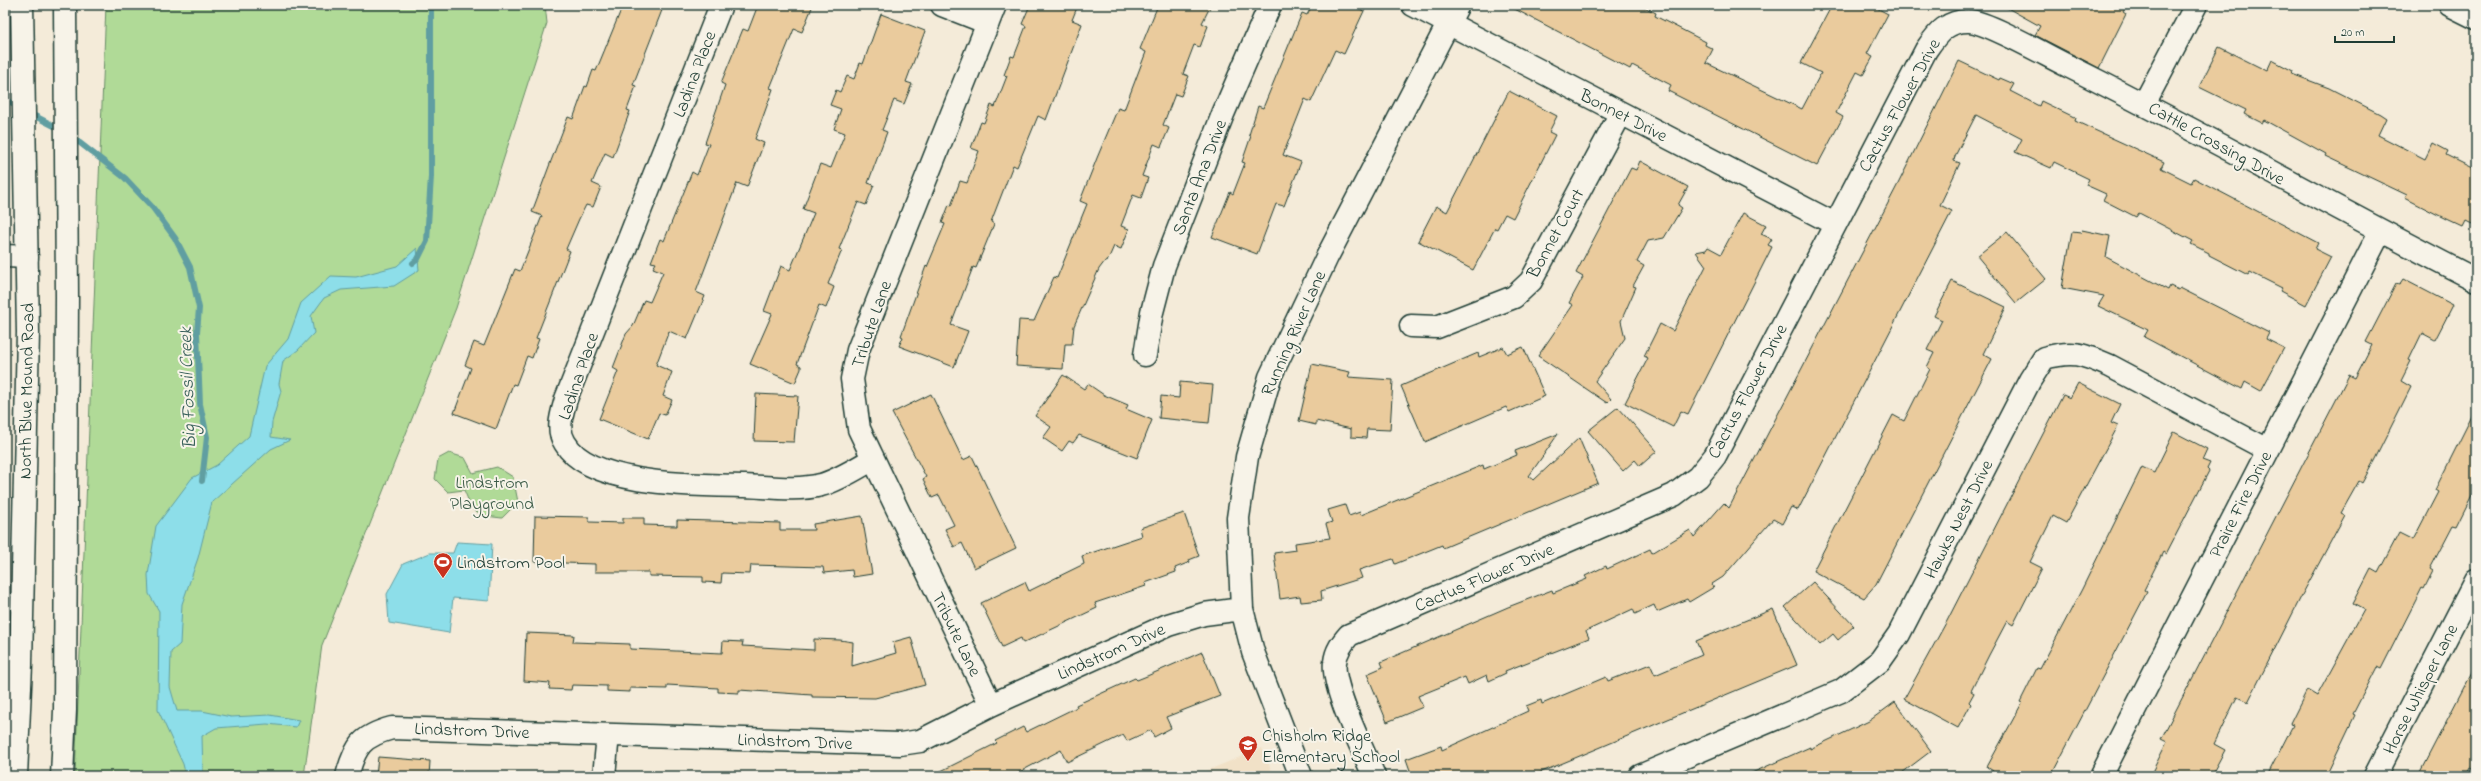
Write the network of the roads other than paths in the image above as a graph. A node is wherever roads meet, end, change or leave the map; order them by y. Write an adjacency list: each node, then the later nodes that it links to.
1 (22, 5): 18 (street, North Blue Mound Road)
2 (65, 5): 30 (street)
3 (721, 5): 23 (street, Ladina Place)
4 (942, 5): 9 (street)
5 (1270, 5): 21 (street, Santa Ana Drive)
6 (1413, 5): 10 (street, Bonnet Drive)
7 (2196, 5): 13 (street)
8 (2450, 5): 11 (street)
9 (991, 14): 23 (street, Tribute Lane)
10 (1453, 14): 14 (street, Bonnet Drive); 25 (street, Running River Lane)
11 (2476, 18)
12 (1953, 22): 13 (street, Cattle Crossing Drive); 15 (street, Cactus Flower Drive)
13 (2144, 104): 16 (street, Cattle Crossing Drive)
14 (1620, 113): 15 (street, Bonnet Drive); 20 (street, Bonnet Court)
15 (1835, 224): 28 (street, Cactus Flower Drive)
16 (2380, 232): 19 (street, Cattle Crossing Drive); 22 (street, Praire Fire Drive)
17 (5, 256): 18 (street)
18 (27, 257): 29 (street, North Blue Mound Road)
19 (2476, 280)
20 (1411, 326)
21 (1145, 355)
22 (2268, 450): 34 (street, Hawks Nest Drive); 35 (street, Praire Fire Drive)
23 (874, 459): 26 (street, Tribute Lane)
24 (2476, 580): 36 (street, Horse Whisper Lane)
25 (1242, 609): 26 (street, Lindstrom Drive); 33 (street, Running River Lane)
26 (991, 705): 27 (street, Lindstrom Drive)
27 (608, 735): 31 (street, Lindstrom Drive); 32 (street)
28 (1371, 768)
29 (16, 776)
30 (62, 776)
31 (347, 776)
32 (604, 776)
33 (1301, 776)
34 (1640, 776)
35 (2101, 776)
36 (2375, 776)

